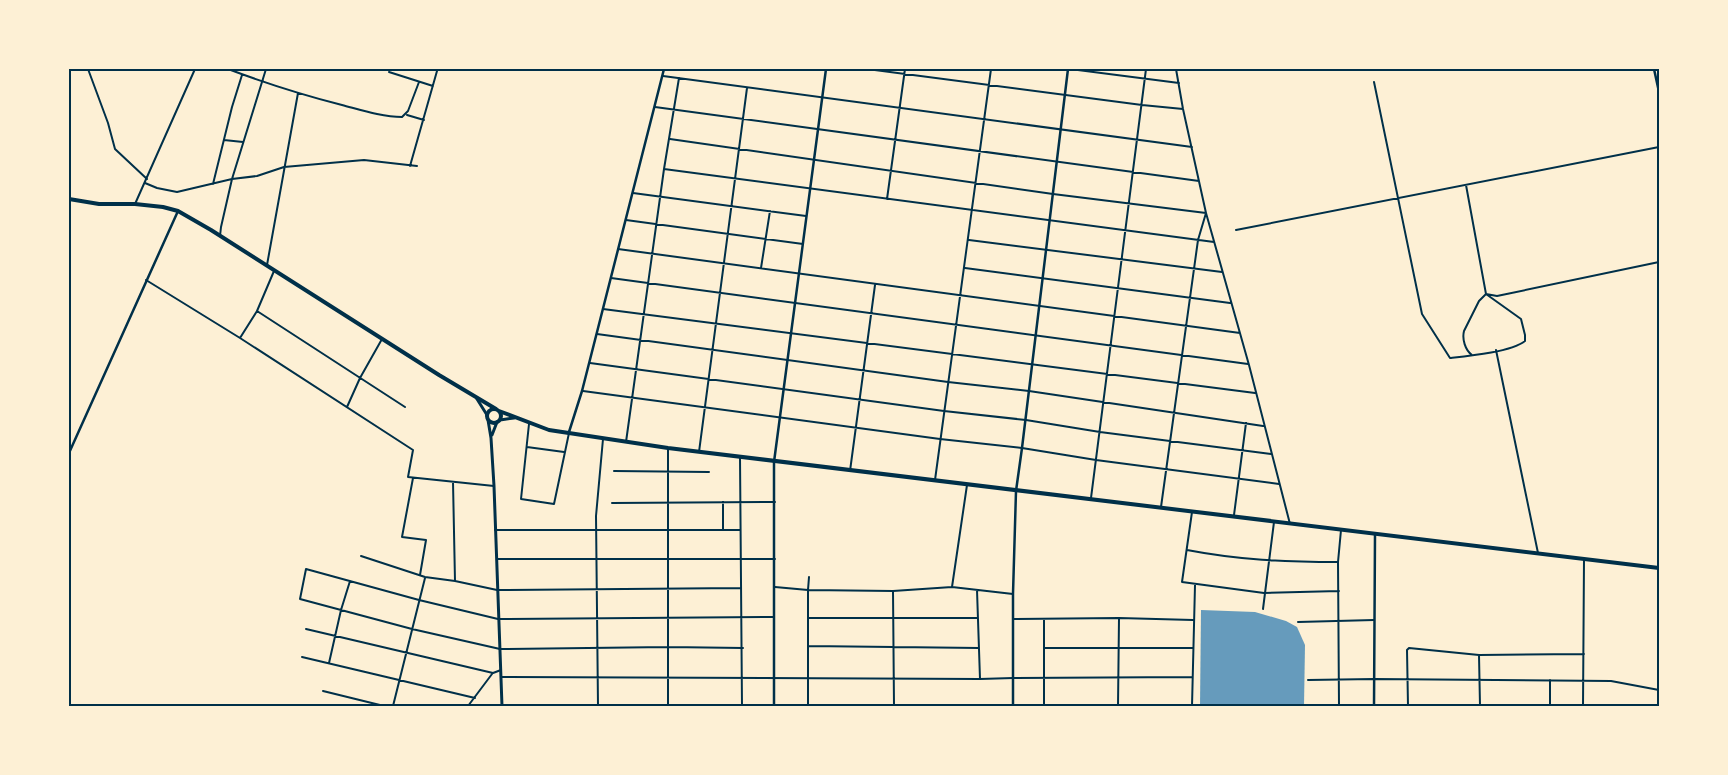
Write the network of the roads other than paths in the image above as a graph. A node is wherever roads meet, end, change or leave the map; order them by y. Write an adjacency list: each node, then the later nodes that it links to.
1 (88, 69): 60 (street)
2 (195, 69): 60 (street)
3 (228, 69): 16 (street)
4 (266, 69): 21 (street)
5 (664, 69): 18 (street)
6 (826, 69): 31 (street)
7 (868, 69): 17 (street)
8 (905, 69): 17 (street)
9 (991, 69): 25 (street)
10 (1069, 69): 20 (street); 30 (street)
11 (1146, 69): 20 (street)
12 (1176, 69): 24 (street)
13 (1654, 69): 28 (street)
14 (437, 71): 26 (street)
15 (389, 72): 22 (street)
16 (242, 74): 21 (street); 45 (street)
17 (904, 74): 25 (street); 34 (street)
18 (662, 76): 19 (street); 33 (street)
19 (679, 78): 27 (street); 36 (street)
20 (1145, 79): 24 (street); 32 (street)
21 (262, 82): 29 (street); 47 (street)
22 (419, 82): 26 (street); 37 (street)
23 (1374, 82): 73 (street)
24 (1179, 83): 35 (street)
25 (989, 85): 30 (street); 39 (street)
26 (433, 86): 40 (street)
27 (748, 88): 31 (street); 38 (street)
28 (1659, 92)
29 (298, 93): 37 (street); 56 (street)
30 (1065, 95): 32 (street); 42 (street)
31 (823, 98): 34 (street); 41 (street)
32 (1142, 105): 35 (street); 44 (street)
33 (655, 106): 36 (street); 69 (street)
34 (900, 108): 39 (street); 46 (street)
35 (1183, 109): 48 (street)
36 (674, 110): 38 (street); 43 (street)
37 (406, 115): 40 (street)
38 (743, 119): 41 (street); 50 (street)
39 (985, 119): 42 (street); 51 (street)
40 (424, 120): 54 (street)
41 (818, 129): 46 (street); 52 (street)
42 (1061, 129): 44 (street); 53 (street)
43 (670, 138): 50 (street); 57 (street)
44 (1137, 139): 48 (street); 59 (street)
45 (224, 140): 47 (street); 66 (street)
46 (895, 140): 51 (street); 58 (street)
47 (244, 142): 61 (street)
48 (1192, 147): 63 (street)
49 (1659, 147): 67 (street)
50 (739, 149): 52 (street); 62 (street)
51 (980, 151): 53 (street); 64 (street)
52 (814, 159): 58 (street); 68 (street)
53 (1058, 162): 59 (street); 70 (street)
54 (410, 166): 55 (street); 56 (street)
55 (416, 166)
56 (284, 167): 61 (street); 101 (street)
57 (664, 169): 62 (street); 71 (street)
58 (891, 170): 64 (street); 72 (street)
59 (1133, 172): 63 (street); 75 (street)
60 (147, 179): 65 (street)
61 (232, 179): 66 (street); 89 (street)
62 (735, 179): 68 (street); 77 (street)
63 (1199, 181): 81 (street)
64 (976, 182): 70 (street); 78 (street)
65 (145, 183): 66 (street); 76 (street)
66 (213, 184)
67 (1466, 185): 73 (street); 115 (street)
68 (810, 189): 72 (street); 82 (street)
69 (633, 192): 71 (street); 83 (street)
70 (1053, 194): 75 (street); 84 (street)
71 (661, 197): 77 (street); 85 (street)
72 (887, 199): 78 (street)
73 (1398, 199): 86 (street); 141 (street)
74 (69, 200): 76 (highway)
75 (1129, 203): 81 (street); 87 (street)
76 (136, 204): 79 (highway)
77 (732, 206): 80 (street); 88 (street)
78 (972, 210): 84 (street); 91 (street)
79 (178, 211): 89 (highway); 110 (street)
80 (770, 211): 82 (street); 90 (street)
81 (1206, 213): 92 (street); 93 (street)
82 (806, 216): 94 (street)
83 (626, 220): 85 (street); 95 (street)
84 (1050, 222): 87 (street); 96 (street)
85 (657, 225): 88 (street); 97 (street)
86 (1236, 230)
87 (1125, 231): 92 (street); 98 (street)
88 (728, 234): 90 (street); 100 (street)
89 (220, 236): 101 (highway)
90 (766, 240): 94 (street); 103 (street)
91 (968, 240): 96 (street); 102 (street)
92 (1198, 240): 93 (street); 104 (street)
93 (1214, 242): 106 (street)
94 (803, 244): 107 (street)
95 (618, 249): 97 (street); 108 (street)
96 (1046, 250): 98 (street); 109 (street)
97 (653, 254): 100 (street); 111 (street)
98 (1121, 259): 104 (street); 113 (street)
99 (1659, 262): 115 (street)
100 (724, 264): 103 (street); 114 (street)
101 (267, 265): 105 (highway)
102 (964, 268): 109 (street); 116 (street)
103 (761, 269): 107 (street)
104 (1194, 269): 106 (street); 117 (street)
105 (275, 270): 122 (street); 134 (highway)
106 (1222, 272): 118 (street)
107 (799, 274): 112 (street); 119 (street)
108 (611, 278): 111 (street); 121 (street)
109 (1043, 278): 113 (street); 120 (street)
110 (146, 280): 133 (street); 190 (street)
111 (648, 284): 114 (street); 123 (street)
112 (875, 285): 116 (street); 124 (street)
113 (1118, 288): 117 (street); 125 (street)
114 (720, 294): 119 (street); 126 (street)
115 (1486, 294): 139 (street); 141 (street)
116 (960, 296): 120 (street); 127 (street)
117 (1190, 298): 118 (street); 128 (street)
118 (1230, 303): 129 (street)
119 (795, 304): 124 (street); 131 (street)
120 (1040, 307): 125 (street); 132 (street)
121 (603, 309): 123 (street); 130 (street)
122 (257, 311): 133 (street); 150 (street)
123 (644, 314): 126 (street); 135 (street)
124 (871, 314): 127 (street); 136 (street)
125 (1114, 317): 128 (street); 137 (street)
126 (716, 324): 131 (street); 138 (street)
127 (956, 326): 132 (street); 140 (street)
128 (1186, 327): 129 (street); 142 (street)
129 (1240, 333): 146 (street)
130 (596, 334): 135 (street); 144 (street)
131 (791, 334): 136 (street); 143 (street)
132 (1036, 336): 137 (street); 145 (street)
133 (240, 338): 162 (street)
134 (382, 338): 150 (street); 159 (highway)
135 (640, 340): 138 (street); 147 (street)
136 (867, 344): 140 (street); 148 (street)
137 (1110, 346): 142 (street); 149 (street)
138 (712, 350): 143 (street); 151 (street)
139 (1496, 350): 141 (street); 227 (street)
140 (952, 355): 145 (street); 152 (street)
141 (1472, 355)
142 (1182, 356): 146 (street); 153 (street)
143 (788, 360): 148 (street); 154 (street)
144 (589, 363): 147 (street); 155 (street)
145 (1033, 364): 149 (street); 156 (street)
146 (1248, 364): 157 (street)
147 (636, 370): 151 (street); 158 (street)
148 (863, 370): 152 (street); 160 (street)
149 (1107, 375): 153 (street); 161 (street)
150 (360, 378): 162 (street); 163 (street)
151 (708, 380): 154 (street); 164 (street)
152 (948, 382): 156 (street); 166 (street)
153 (1178, 384): 157 (street); 167 (street)
154 (784, 390): 160 (street); 170 (street)
155 (582, 391): 158 (street); 178 (street)
156 (1029, 391): 161 (street); 171 (street)
157 (1255, 393): 175 (street)
158 (632, 398): 164 (street); 183 (street)
159 (477, 399): 165 (highway); 168 (main road)
160 (859, 400): 166 (street); 176 (street)
161 (1103, 403): 167 (street); 177 (street)
162 (346, 407): 200 (street)
163 (405, 407)
164 (704, 408): 170 (street); 189 (street)
165 (498, 410): 168 (highway); 169 (highway); 172 (highway)
166 (944, 411): 171 (street); 181 (street)
167 (1174, 412): 173 (street); 182 (street)
168 (488, 417): 172 (highway); 179 (main road)
169 (514, 418): 172 (main road); 174 (highway)
170 (780, 418): 176 (street); 194 (street)
171 (1026, 420): 177 (street); 186 (street)
172 (499, 421): 179 (main road)
173 (1246, 423): 175 (street); 187 (street)
174 (529, 424): 178 (highway); 184 (street)
175 (1263, 426): 191 (street)
176 (855, 428): 181 (street); 197 (street)
177 (1100, 432): 182 (street); 193 (street)
178 (569, 434): 180 (highway); 188 (street)
179 (491, 438): 206 (main road)
180 (603, 439): 183 (highway); 220 (street)
181 (940, 439): 186 (street); 202 (street)
182 (1170, 441): 187 (street); 195 (street)
183 (626, 442): 185 (highway)
184 (527, 447): 188 (street); 188 (street)
185 (668, 448): 189 (highway); 198 (street)
186 (1022, 448): 193 (street); 207 (street)
187 (1242, 450): 191 (street); 201 (street)
188 (564, 452)
189 (699, 452): 192 (highway)
190 (69, 453)
191 (1271, 454): 204 (street)
192 (740, 457): 194 (highway); 211 (street)
193 (1096, 460): 195 (street); 208 (street)
194 (774, 462): 197 (highway); 212 (street)
195 (1166, 469): 201 (street); 214 (street)
196 (614, 471): 198 (street)
197 (850, 471): 202 (highway)
198 (668, 472): 199 (street); 209 (street)
199 (709, 472)
200 (413, 478): 203 (street); 238 (street)
201 (1238, 478): 204 (street); 216 (street)
202 (934, 481): 205 (highway)
203 (453, 482): 206 (street); 242 (street)
204 (1279, 484): 218 (street)
205 (967, 485): 207 (highway); 245 (street)
206 (494, 486): 219 (main road)
207 (1016, 491): 208 (highway); 255 (street)
208 (1091, 499): 214 (highway)
209 (668, 502): 210 (street); 213 (street); 221 (street)
210 (723, 502): 211 (street); 222 (street)
211 (741, 502): 212 (street); 223 (street)
212 (775, 502): 233 (street)
213 (612, 503)
214 (1161, 507): 215 (highway)
215 (1192, 511): 216 (highway); 226 (street)
216 (1234, 517): 217 (highway)
217 (1274, 522): 218 (highway); 235 (street)
218 (1290, 524): 224 (highway)
219 (495, 530): 220 (street); 229 (main road)
220 (596, 530): 221 (street); 230 (street)
221 (668, 530): 222 (street); 231 (street)
222 (722, 530): 223 (street)
223 (741, 530): 232 (street)
224 (1341, 530): 225 (highway); 236 (street)
225 (1375, 534): 227 (highway); 271 (street)
226 (1186, 550): 235 (street); 243 (street)
227 (1538, 553): 234 (highway)
228 (361, 556): 238 (street)
229 (496, 559): 230 (street); 248 (main road)
230 (596, 559): 231 (street); 249 (street)
231 (668, 559): 232 (street); 247 (street)
232 (741, 559): 233 (street); 246 (street)
233 (775, 559): 244 (street)
234 (1584, 559): 237 (highway); 288 (street)
235 (1268, 561): 236 (street); 254 (street)
236 (1338, 562): 253 (street)
237 (1659, 568)
238 (420, 575): 239 (street)
239 (425, 577): 242 (street); 256 (street)
240 (809, 577): 250 (street)
241 (350, 580): 256 (street); 258 (street); 258 (street)
242 (455, 581): 248 (street)
243 (1195, 585): 254 (street); 270 (street)
244 (775, 587): 250 (street); 259 (street)
245 (952, 587): 251 (street); 252 (street)
246 (741, 588): 247 (street); 262 (street)
247 (668, 589): 249 (street); 261 (street)
248 (497, 590): 249 (street); 267 (main road)
249 (597, 590): 260 (street)
250 (808, 590): 252 (street); 263 (street)
251 (977, 590): 255 (street); 265 (street)
252 (893, 591): 264 (street)
253 (1339, 591): 254 (street); 272 (street)
254 (1264, 593): 257 (street)
255 (1013, 594): 269 (street)
256 (419, 600): 267 (street); 275 (street)
257 (1263, 609)
258 (341, 610): 275 (street); 276 (street)
259 (774, 617): 262 (street); 300 (street)
260 (597, 618): 261 (street); 267 (street); 280 (street)
261 (668, 618): 262 (street); 279 (street)
262 (742, 618): 281 (street)
263 (808, 618): 264 (street); 277 (street)
264 (894, 618): 265 (street); 278 (street)
265 (978, 618): 282 (street)
266 (1119, 618): 268 (street); 270 (street); 284 (street)
267 (498, 619): 286 (main road)
268 (1044, 619): 269 (street); 283 (street)
269 (1013, 620): 302 (street)
270 (1193, 620): 285 (street)
271 (1374, 620): 272 (street); 307 (street)
272 (1339, 621): 273 (street); 309 (street)
273 (1298, 622)
274 (306, 629): 276 (street)
275 (412, 629): 286 (street); 287 (street)
276 (334, 636): 287 (street); 291 (street)
277 (808, 646): 278 (street); 301 (street)
278 (894, 646): 282 (street); 305 (street)
279 (668, 647): 280 (street); 281 (street); 298 (street)
280 (598, 648): 286 (street); 297 (street)
281 (743, 648): 299 (street)
282 (979, 648): 306 (street)
283 (1044, 648): 284 (street); 303 (street)
284 (1119, 648): 285 (street); 295 (street)
285 (1192, 648): 296 (street)
286 (500, 649): 292 (main road)
287 (406, 653): 293 (street); 304 (street)
288 (1584, 654): 289 (street); 313 (street)
289 (1479, 656): 310 (street); 311 (street)
290 (302, 657): 291 (street)
291 (329, 663): 304 (street)
292 (501, 670): 293 (street); 294 (main road)
293 (493, 673): 316 (street)
294 (501, 677): 297 (street); 321 (main road)
295 (1119, 677): 296 (street); 303 (street); 330 (street)
296 (1192, 677): 331 (street)
297 (598, 678): 298 (street); 322 (street)
298 (669, 678): 299 (street); 323 (street)
299 (742, 678): 300 (street); 317 (street)
300 (774, 678): 301 (street); 324 (street)
301 (808, 678): 305 (street); 325 (street)
302 (1013, 678): 303 (street); 306 (street); 327 (street)
303 (1044, 678): 328 (street)
304 (399, 679): 316 (street); 319 (street)
305 (894, 679): 306 (street); 326 (street)
306 (980, 679)
307 (1374, 679): 309 (street); 310 (street); 333 (street)
308 (1308, 680): 309 (street)
309 (1340, 680): 332 (street)
310 (1408, 680): 311 (street); 334 (street)
311 (1480, 680): 312 (street); 335 (street)
312 (1550, 680): 313 (street); 336 (street)
313 (1584, 680): 314 (street); 337 (street)
314 (1659, 690)
315 (322, 692): 318 (street)
316 (474, 698): 320 (street)
317 (742, 705): 323 (street)
318 (384, 706)
319 (392, 706)
320 (468, 706)
321 (502, 706): 322 (street)
322 (598, 706): 323 (street)
323 (668, 706)
324 (774, 706)
325 (808, 706): 326 (street)
326 (894, 706)
327 (1013, 706)
328 (1044, 706): 329 (street)
329 (1073, 706)
330 (1118, 706)
331 (1192, 706)
332 (1339, 706)
333 (1374, 706)
334 (1408, 706)
335 (1480, 706)
336 (1550, 706)
337 (1584, 706)

